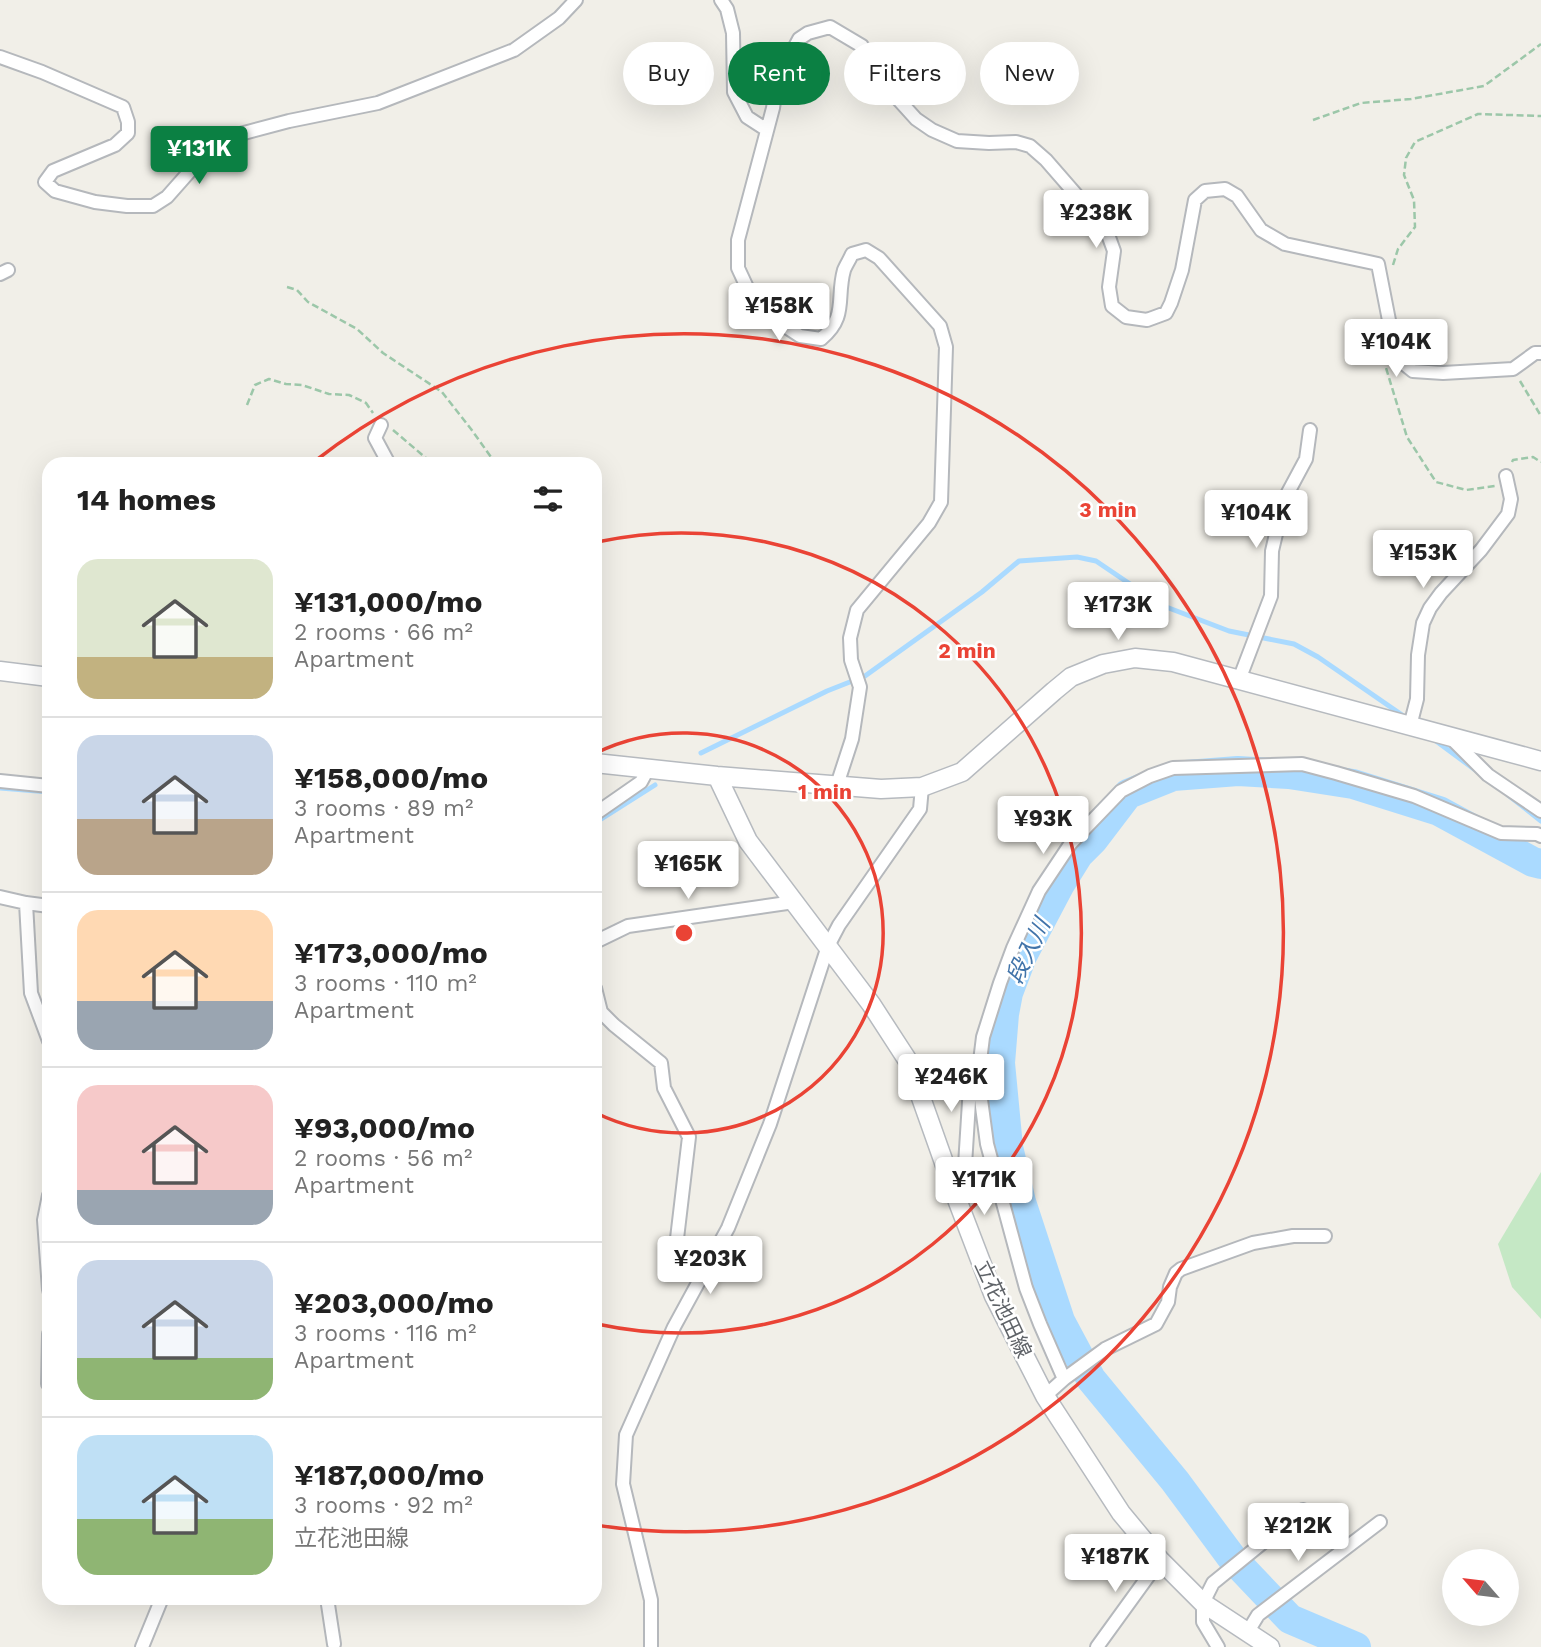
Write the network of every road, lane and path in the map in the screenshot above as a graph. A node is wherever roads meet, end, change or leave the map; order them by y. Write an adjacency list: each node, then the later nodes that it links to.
1 (576, 0): 4 (street)
2 (721, 0): 7 (street)
3 (1541, 44): 6 (path)
4 (0, 57)
5 (1541, 116): 9 (path)
6 (1313, 120)
7 (767, 130): 9 (street); 33 (street)
8 (287, 287): 19 (path)
9 (1384, 296): 12 (street)
10 (1381, 353): 21 (path)
11 (1541, 353): 12 (street)
12 (1513, 369): 14 (path)
13 (247, 405): 15 (path)
14 (1541, 416)
15 (381, 425): 17 (street); 18 (path)
16 (1310, 430): 24 (street)
17 (384, 457)
18 (425, 457)
19 (491, 457)
20 (1541, 462): 21 (path)
21 (1507, 480): 25 (street)
22 (0, 671): 23 (main road)
23 (42, 676)
24 (1239, 680): 25 (main road); 34 (main road)
25 (1410, 726): 26 (main road)
26 (1450, 737): 27 (main road); 36 (street)
27 (1541, 761)
28 (602, 764): 29 (main road)
29 (648, 769): 30 (main road); 35 (street)
30 (717, 776): 33 (main road); 39 (main road, 立花池田線)
31 (0, 781): 32 (street)
32 (42, 785)
33 (838, 785): 34 (main road)
34 (922, 787): 43 (street)
35 (602, 809)
36 (1541, 811)
37 (1541, 836): 46 (street)
38 (0, 897): 40 (street)
39 (794, 902): 42 (street); 43 (main road, 立花池田線)
40 (26, 904): 41 (street); 45 (street)
41 (42, 905)
42 (602, 939)
43 (828, 946): 47 (main road, 立花池田線); 61 (street)
44 (602, 1013): 49 (street)
45 (42, 1022)
46 (978, 1077): 47 (street); 50 (street)
47 (949, 1176): 51 (main road, 立花池田線)
48 (1325, 1237): 50 (street)
49 (676, 1247)
50 (1064, 1379): 51 (street)
51 (1045, 1396): 54 (main road, 立花池田線)
52 (1303, 1510): 55 (street)
53 (1380, 1522): 58 (street)
54 (1160, 1560): 55 (main road, 立花池田線); 62 (street)
55 (1203, 1603): 58 (main road, 立花池田線); 63 (street)
56 (159, 1605): 60 (street)
57 (328, 1605): 59 (street)
58 (1247, 1633): 64 (main road, 立花池田線)
59 (334, 1644)
60 (142, 1647)
61 (651, 1647)
62 (1097, 1647)
63 (1217, 1647)
64 (1270, 1647)

